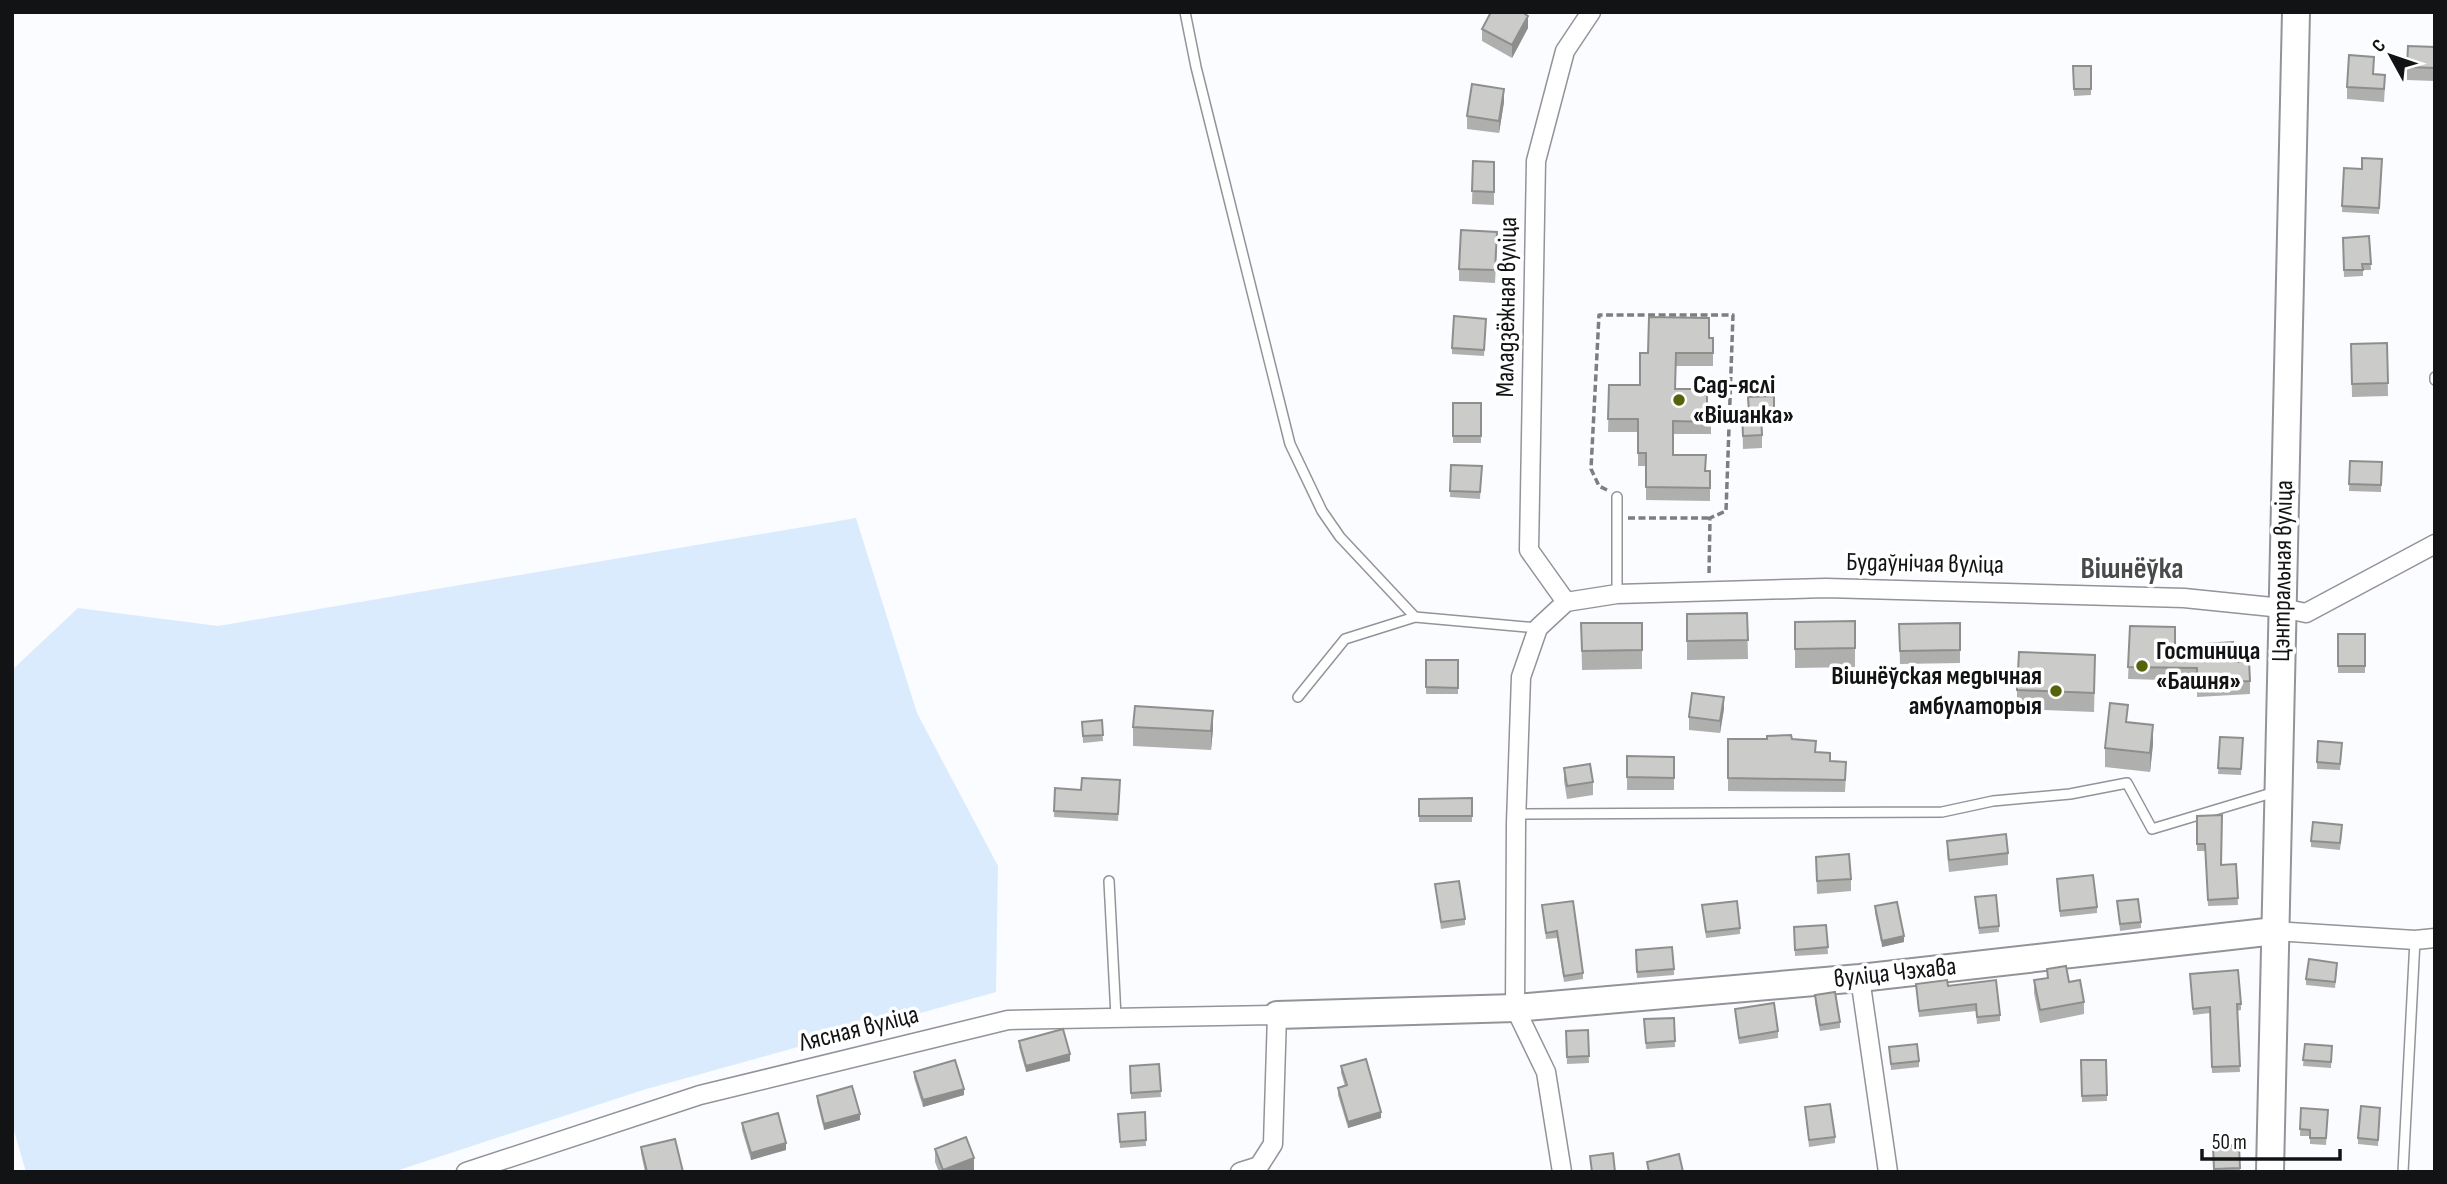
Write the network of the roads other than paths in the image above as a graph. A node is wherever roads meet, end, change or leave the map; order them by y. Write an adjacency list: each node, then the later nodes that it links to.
1 (1185, 12): 9 (lane)
2 (1591, 12): 7 (street, Маладзёжная вуліца)
3 (2296, 12): 8 (street, Цэнтральная вуліца)
4 (1617, 497): 6 (lane)
5 (2434, 547): 8 (street, Будаўнічая вуліца)
6 (1617, 594): 7 (street, Будаўнічая вуліца); 8 (street, Будаўнічая вуліца)
7 (1566, 601): 10 (street)
8 (2282, 608): 12 (street, Цэнтральная вуліца)
9 (1415, 618): 10 (lane); 11 (lane)
10 (1538, 628): 13 (street)
11 (1298, 697)
12 (2278, 791): 13 (lane); 15 (street, Цэнтральная вуліца)
13 (1516, 814): 19 (street)
14 (1110, 881): 21 (lane)
15 (2275, 932): 17 (street); 18 (street, вуліца Чэхава); 23 (street, Цэнтральная вуліца)
16 (2435, 937): 17 (street)
17 (2416, 940): 28 (lane)
18 (1860, 978): 19 (street, вуліца Чэхава); 27 (street)
19 (1515, 1008): 20 (street, вуліца Чэхава); 26 (street)
20 (1278, 1015): 21 (street, Лясная вуліца); 22 (street)
21 (1116, 1017): 24 (street, Лясная вуліца)
22 (1260, 1169): 25 (street)
23 (2275, 1170)
24 (466, 1172)
25 (1240, 1172)
26 (1562, 1172)
27 (1888, 1172)
28 (2403, 1172)

